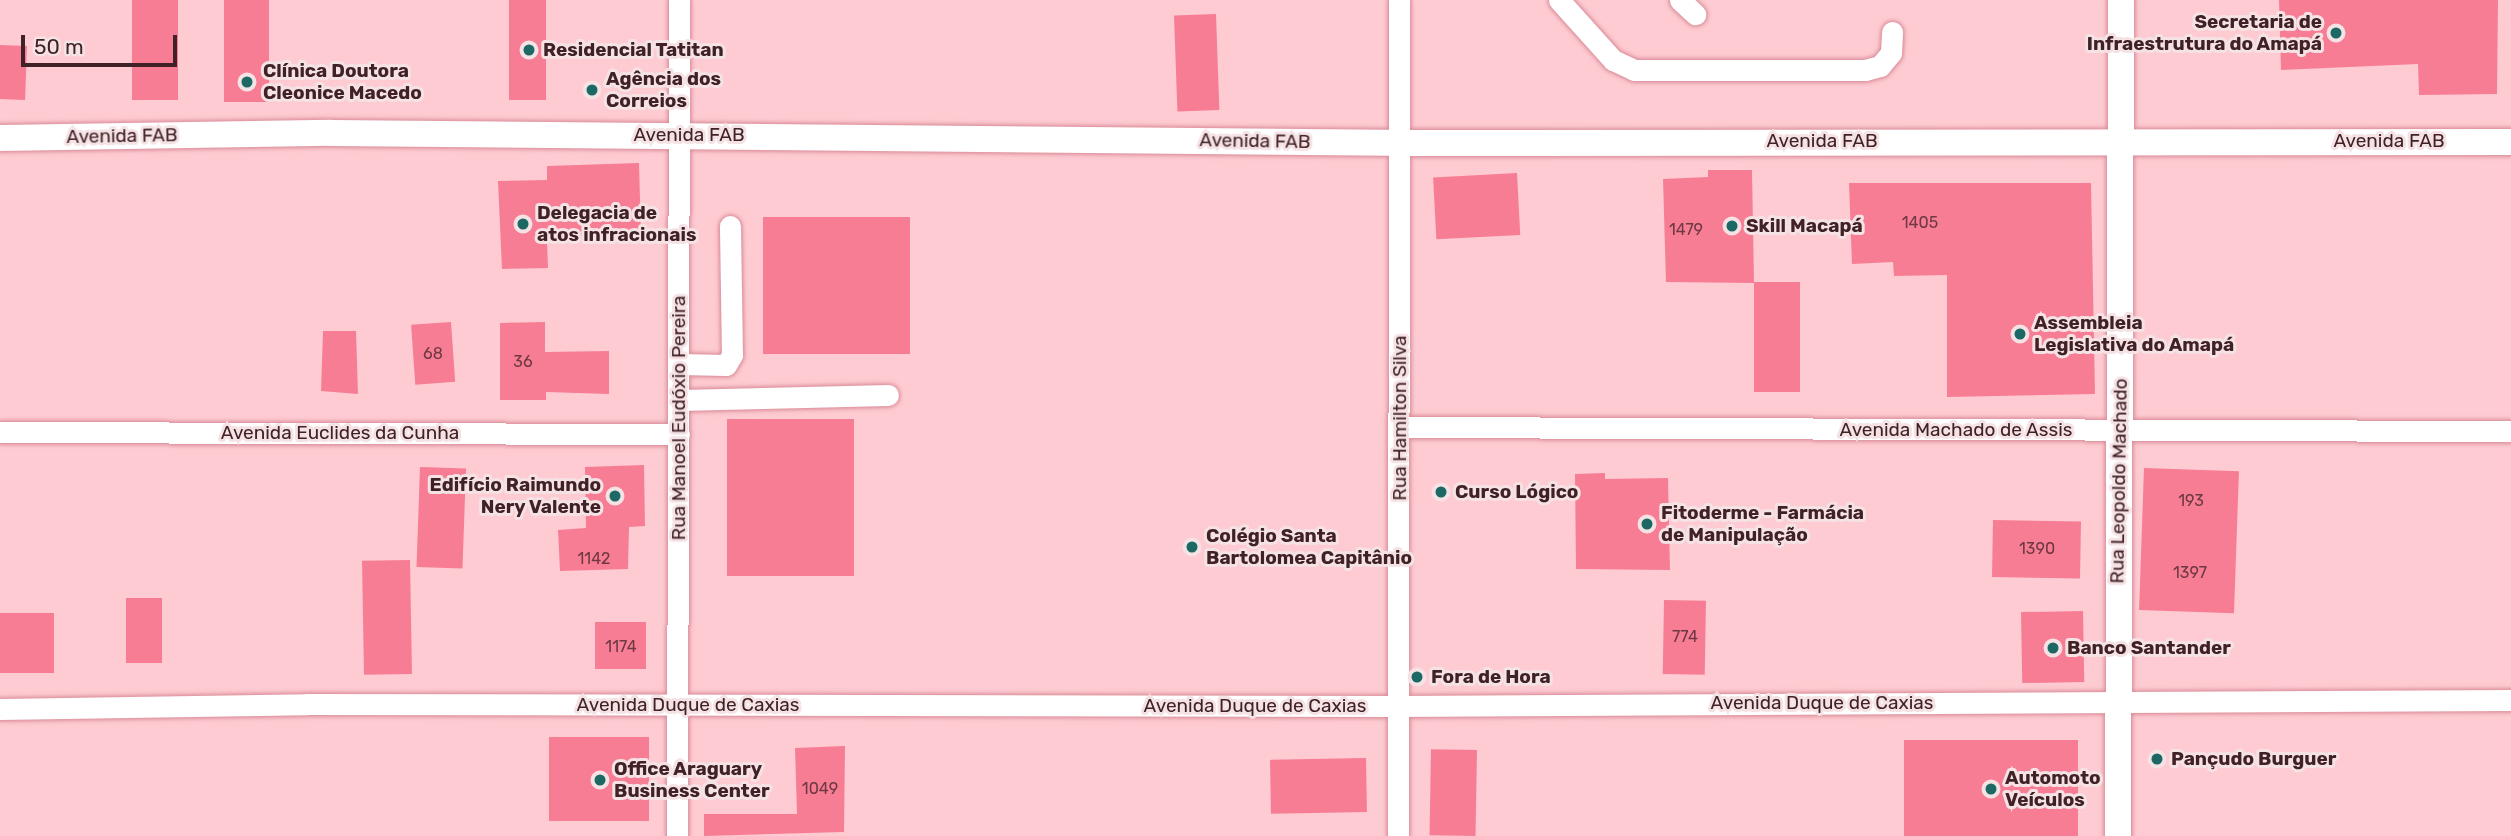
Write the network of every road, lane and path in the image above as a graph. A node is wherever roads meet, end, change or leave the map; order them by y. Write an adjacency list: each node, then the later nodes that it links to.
1 (679, 0): 6 (street, Rua Manoel Eudóxio Pereira)
2 (1399, 0): 10 (street, Rua Hamilton Silva)
3 (1559, 0): 5 (street)
4 (2120, 0): 8 (main road, Rua Leopoldo Machado)
5 (1892, 32)
6 (680, 134): 7 (main road, Avenida FAB); 10 (main road, Avenida FAB); 12 (street, Rua Manoel Eudóxio Pereira)
7 (0, 138)
8 (2120, 140): 9 (main road, Avenida FAB); 10 (main road, Avenida FAB); 16 (main road, Rua Leopoldo Machado)
9 (2511, 142)
10 (1401, 143): 15 (street, Rua Hamilton Silva)
11 (730, 226): 12 (street)
12 (680, 364): 14 (street, Rua Manoel Eudóxio Pereira)
13 (888, 395): 14 (street)
14 (680, 400): 19 (street, Rua Manoel Eudóxio Pereira)
15 (1401, 427): 16 (street, Avenida Machado de Assis); 23 (street, Rua Hamilton Silva)
16 (2121, 431): 17 (street, Avenida Machado de Assis); 21 (main road, Rua Leopoldo Machado)
17 (2511, 431)
18 (0, 432): 19 (street, Avenida Euclides da Cunha)
19 (680, 434): 22 (street, Rua Manoel Eudóxio Pereira)
20 (2511, 700): 21 (street, Avenida Duque de Caxias)
21 (2117, 702): 23 (street, Avenida Duque de Caxias); 27 (main road, Rua Leopoldo Machado)
22 (677, 705): 23 (street, Avenida Duque de Caxias); 24 (street, Avenida Duque de Caxias); 25 (street, Rua Manoel Eudóxio Pereira)
23 (1397, 706): 26 (street, Rua Hamilton Silva)
24 (0, 709)
25 (677, 836)
26 (1398, 836)
27 (2118, 836)

